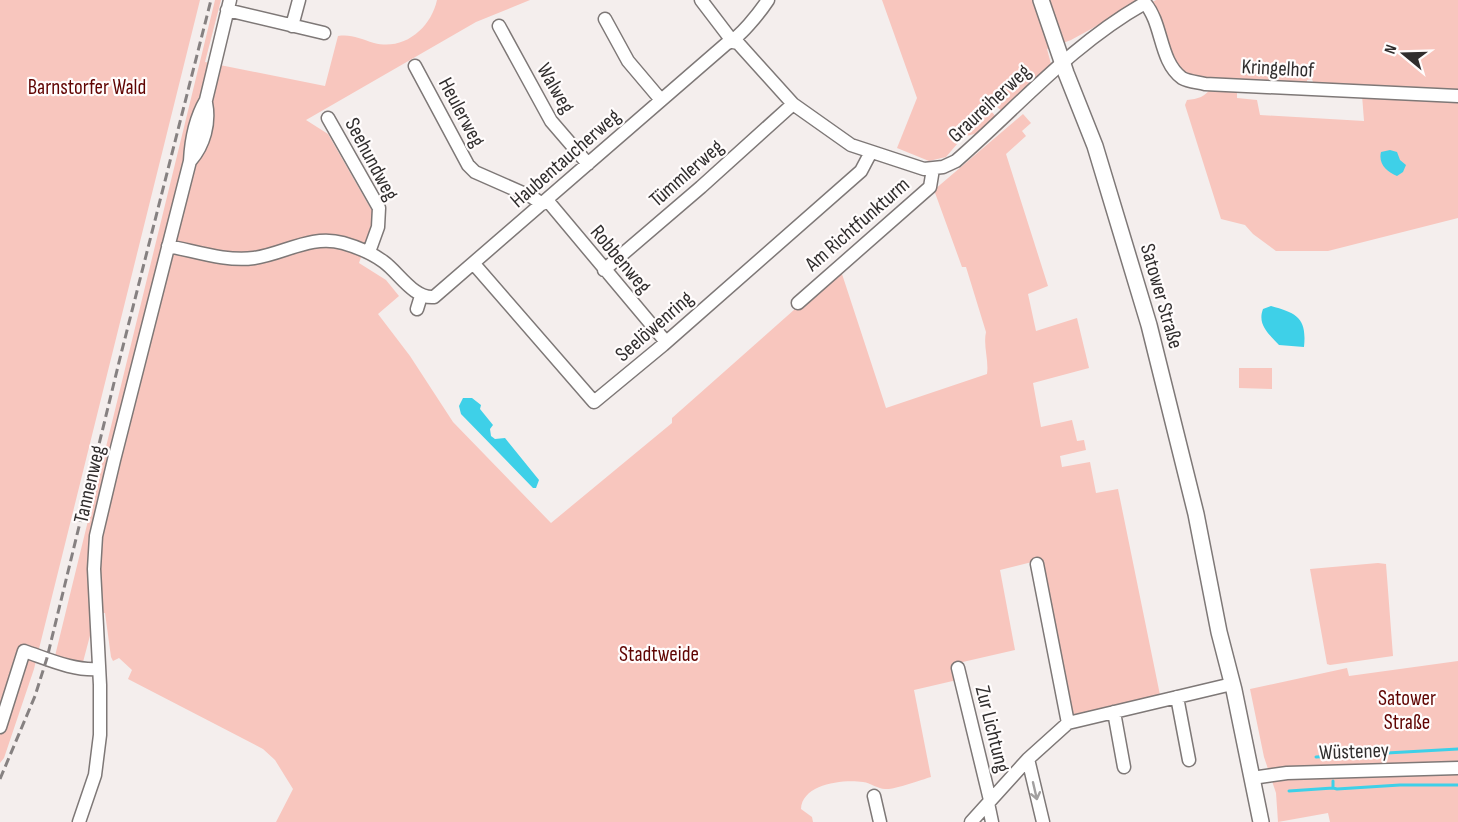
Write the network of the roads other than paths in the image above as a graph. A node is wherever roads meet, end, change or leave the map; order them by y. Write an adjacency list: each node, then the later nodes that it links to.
1 (299, 0): 8 (street)
2 (701, 0): 11 (street)
3 (768, 0): 11 (street, Haubentaucherweg)
4 (1041, 0): 12 (main road, Satower Straße)
5 (1144, 3): 12 (street, Graureiherweg); 14 (street, Kringelhof)
6 (228, 5): 8 (street); 22 (street, Tannenweg)
7 (605, 20): 15 (street)
8 (292, 26): 10 (street)
9 (499, 26): 19 (street, Walweg)
10 (324, 33)
11 (733, 42): 15 (street, Haubentaucherweg); 16 (street)
12 (1062, 63): 20 (street, Graureiherweg); 33 (main road, Satower Straße)
13 (415, 66): 21 (street, Heulerweg)
14 (1458, 96)
15 (661, 100): 19 (street, Haubentaucherweg)
16 (794, 104): 18 (street); 25 (street, Tümmlerweg)
17 (328, 118): 23 (street, Seehundweg)
18 (871, 152): 20 (street); 29 (street, Seelöwenring)
19 (588, 164): 21 (street, Haubentaucherweg)
20 (933, 169): 27 (street, Am Richtfunkturm)
21 (545, 202): 24 (street, Haubentaucherweg); 25 (street, Robbenweg)
22 (168, 246): 23 (street); 32 (street, Tannenweg)
23 (369, 252): 26 (street)
24 (474, 264): 26 (street, Haubentaucherweg); 29 (street, Seelöwenring)
25 (604, 270): 29 (street, Robbenweg)
26 (421, 296): 28 (street)
27 (798, 303)
28 (417, 309)
29 (666, 342)
30 (1037, 564): 36 (street)
31 (958, 668): 44 (street, Zur Lichtung)
32 (99, 669): 37 (street); 45 (street, Tannenweg)
33 (1232, 684): 34 (street); 42 (main road, Satower Straße)
34 (1177, 697): 35 (street); 39 (street)
35 (1114, 712): 36 (street); 40 (street)
36 (1068, 723): 38 (street)
37 (0, 727)
38 (1028, 759): 44 (street); 49 (street, one-way to 49)
39 (1189, 760)
40 (1124, 767)
41 (1458, 768): 42 (street, Wüsteney)
42 (1252, 777): 50 (main road, Satower Straße)
43 (874, 796): 46 (street)
44 (989, 802): 47 (street); 48 (street, Zur Lichtung)
45 (79, 822)
46 (880, 822)
47 (971, 822)
48 (992, 822)
49 (1043, 822)
50 (1261, 822)

